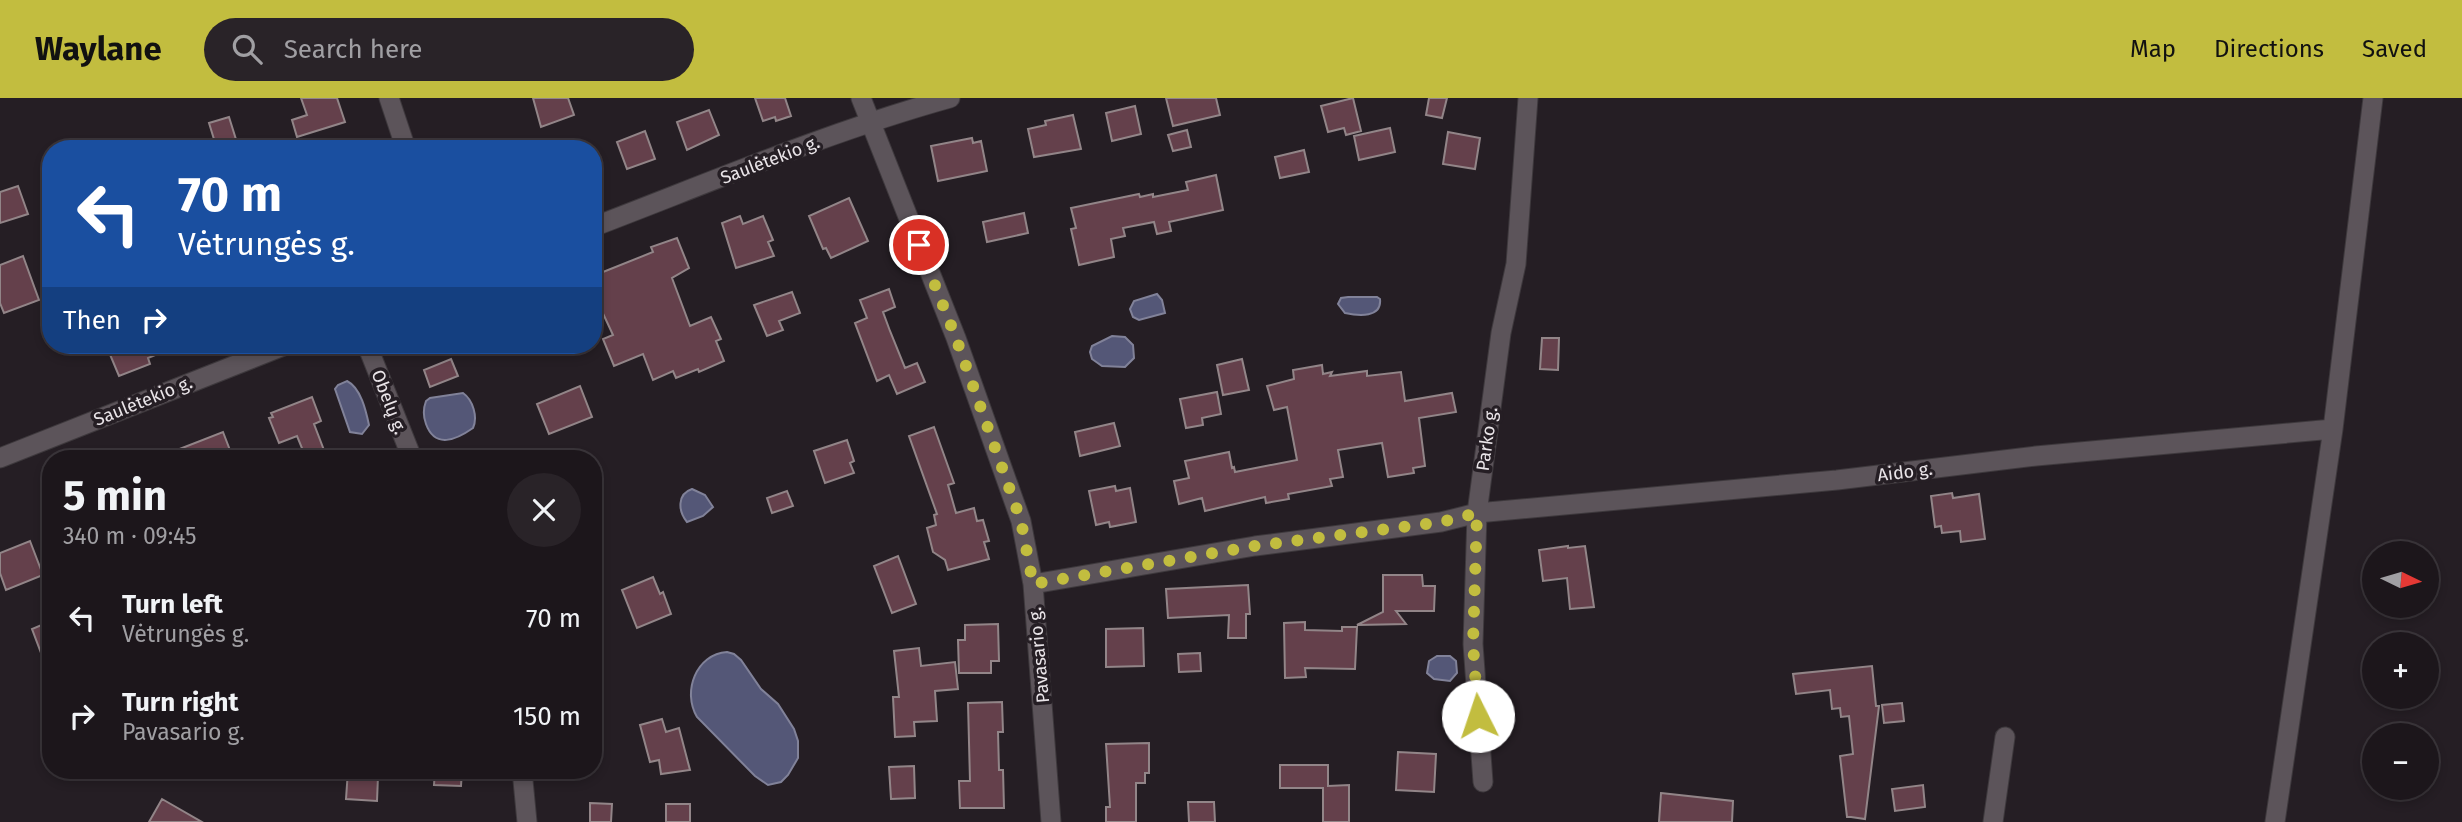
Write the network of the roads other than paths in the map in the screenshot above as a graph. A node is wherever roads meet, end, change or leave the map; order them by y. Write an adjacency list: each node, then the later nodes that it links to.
1 (389, 98): 7 (street)
2 (861, 98): 6 (street, Pavasario g.)
3 (950, 98): 6 (street, Saulėtekio g.)
4 (1528, 98): 14 (street, Parko g.)
5 (2373, 98): 11 (street)
6 (871, 122): 8 (street, Saulėtekio g.); 15 (street, Pavasario g.)
7 (404, 140)
8 (602, 224)
9 (263, 354): 13 (street, Saulėtekio g.)
10 (371, 354): 12 (street, Obelų g.)
11 (2333, 429): 14 (street, Aido g.); 22 (street)
12 (409, 450)
13 (0, 458)
14 (1477, 513): 15 (street, Aido g.); 18 (street, Parko g.)
15 (1033, 584): 20 (street, Pavasario g.)
16 (2005, 737): 21 (street)
17 (523, 779): 19 (street)
18 (1483, 782)
19 (527, 822)
20 (1052, 822)
21 (1993, 822)
22 (2276, 822)

